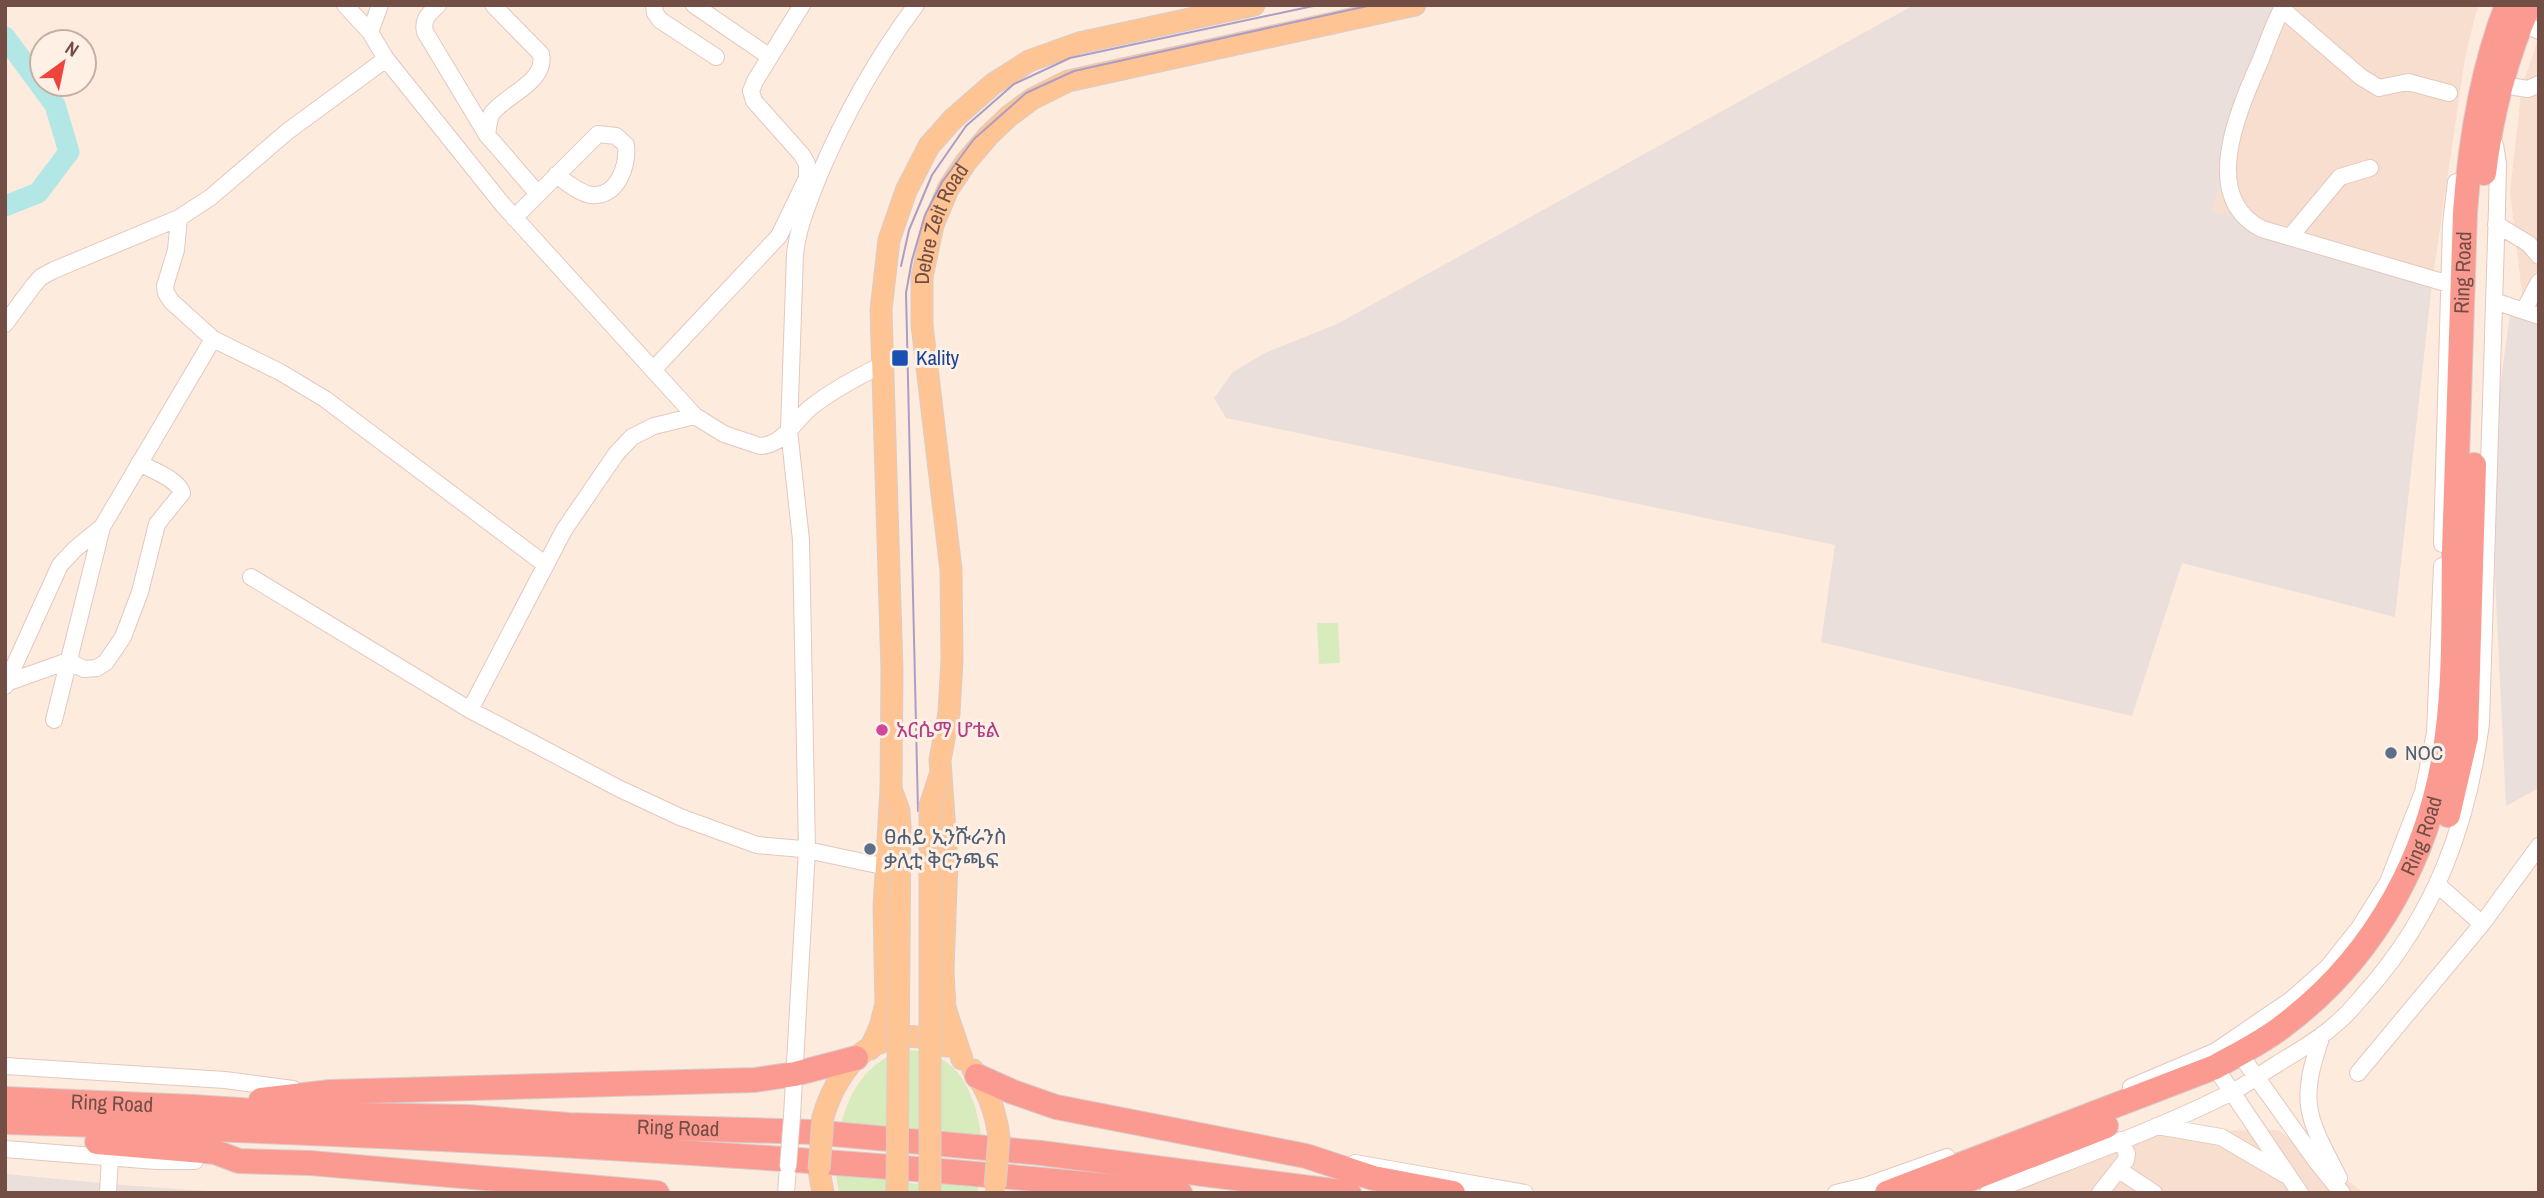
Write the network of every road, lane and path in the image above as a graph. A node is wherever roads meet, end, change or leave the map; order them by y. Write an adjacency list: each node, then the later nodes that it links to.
1 (345, 5): 14 (street)
2 (380, 5): 14 (street)
3 (438, 5): 22 (street)
4 (493, 5): 22 (street)
5 (654, 5): 15 (street)
6 (694, 5): 16 (street)
7 (802, 5): 16 (street)
8 (916, 5): 29 (street)
9 (1254, 5): 12 (main road, Debre Zeit Road)
10 (1415, 5): 51 (main road, Debre Zeit Road)
11 (2283, 7): 20 (street); 31 (street)
12 (1183, 13): 39 (main road, Debre Zeit Road)
13 (2517, 13): 19 (highway, Ring Road); 21 (highway, Ring Road)
14 (370, 32): 17 (street)
15 (716, 57)
16 (770, 57): 30 (street)
17 (386, 59): 26 (street); 27 (street)
18 (2539, 84): 19 (street)
19 (2502, 85): 21 (highway, Ring Road)
20 (2449, 93)
21 (2483, 131): 28 (street); 34 (street); 61 (highway, Ring Road)
22 (487, 135): 25 (street)
23 (2370, 168): 31 (street)
24 (556, 175): 24 (street); 25 (street)
25 (538, 194): 27 (street)
26 (179, 218): 37 (street); 38 (street)
27 (514, 218): 40 (street)
28 (2497, 224): 32 (street); 35 (street)
29 (797, 229): 30 (street); 42 (street)
30 (779, 236): 40 (street)
31 (2290, 237): 34 (street)
32 (2539, 256)
33 (2539, 282): 36 (street)
34 (2449, 284): 90 (street)
35 (2494, 301): 36 (street); 56 (street)
36 (2531, 313)
37 (5, 324)
38 (213, 339): 43 (street); 45 (street)
39 (882, 365): 42 (street); 52 (main road, Debre Zeit Road)
40 (653, 370): 41 (street)
41 (695, 416): 42 (street); 45 (street)
42 (789, 430): 54 (street)
43 (139, 463): 44 (street); 47 (street)
44 (102, 527): 47 (street); 48 (street)
45 (546, 565): 49 (street)
46 (251, 577): 49 (street)
47 (68, 661): 48 (street); 50 (street)
48 (6, 684)
49 (470, 710): 54 (street)
50 (54, 720)
51 (940, 775): 62 (main road); 85 (main road, bridge)
52 (891, 789): 55 (main road); 84 (main road, bridge)
53 (2539, 846): 57 (street)
54 (807, 850): 55 (street); 64 (street)
55 (887, 867): 59 (main road)
56 (2438, 885): 57 (street); 58 (street)
57 (2482, 924): 63 (street)
58 (2322, 1035): 61 (street); 97 (street)
59 (863, 1054): 62 (main road); 64 (highway); 83 (main road, bridge)
60 (5, 1066): 66 (street)
61 (2247, 1066): 65 (highway, Ring Road); 97 (street)
62 (970, 1068): 75 (highway); 79 (main road, bridge)
63 (2358, 1073)
64 (795, 1074): 66 (highway); 82 (street, bridge)
65 (2224, 1079): 70 (street); 78 (street); 91 (highway, Ring Road); 92 (highway, Ring Road)
66 (330, 1093): 68 (highway)
67 (5, 1099): 68 (highway, Ring Road)
68 (210, 1108): 87 (highway, Ring Road)
69 (5, 1122): 86 (highway, Ring Road)
70 (2158, 1126): 72 (street); 78 (street)
71 (5, 1134): 76 (highway)
72 (2122, 1140): 77 (street); 93 (street)
73 (5, 1149): 74 (street)
74 (110, 1157): 76 (street); 80 (street)
75 (1306, 1157): 88 (highway); 89 (street)
76 (239, 1161): 81 (highway)
77 (2119, 1170): 94 (street); 95 (street)
78 (2290, 1177): 96 (street)
79 (994, 1189)
80 (108, 1193)
81 (657, 1193)
82 (786, 1193)
83 (823, 1193)
84 (898, 1193)
85 (930, 1193)
86 (1180, 1193)
87 (1349, 1193)
88 (1453, 1193)
89 (1525, 1193)
90 (1836, 1193)
91 (1887, 1193)
92 (1935, 1193)
93 (1988, 1193)
94 (2101, 1193)
95 (2154, 1193)
96 (2300, 1193)
97 (2344, 1193)

